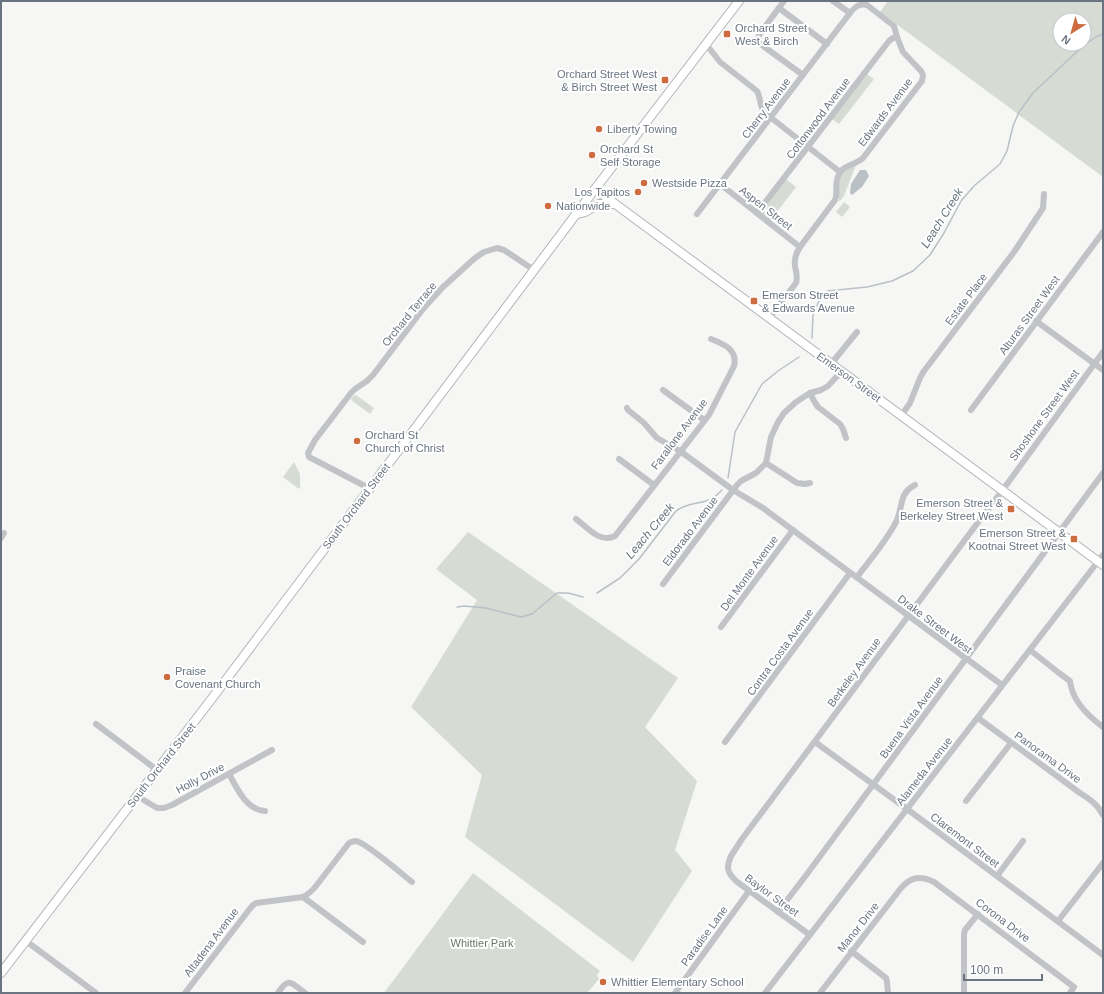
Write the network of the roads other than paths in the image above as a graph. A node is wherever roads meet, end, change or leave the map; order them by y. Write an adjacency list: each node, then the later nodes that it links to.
1 (739, 1): 7 (main road, South Orchard Street)
2 (784, 1): 4 (street)
3 (833, 1): 5 (street)
4 (779, 8): 8 (street); 9 (street)
5 (850, 14): 6 (street); 8 (street, Cherry Avenue)
6 (897, 37): 11 (street, Cottonwood Avenue); 12 (street, Edwards Avenue)
7 (706, 44): 10 (street); 14 (main road, South Orchard Street)
8 (827, 44): 9 (street, Cherry Avenue)
9 (803, 75): 10 (street, Cherry Avenue)
10 (771, 118): 11 (street); 13 (street, Cherry Avenue)
11 (808, 147): 12 (street); 17 (street, Cottonwood Avenue)
12 (840, 172): 21 (street)
13 (720, 184): 17 (street, Aspen Street); 19 (street, Cherry Avenue)
14 (595, 189): 16 (main road, Emerson Street); 18 (main road, South Orchard Street)
15 (1044, 194): 36 (street, Estate Place)
16 (615, 204): 18 (main road); 23 (main road, Emerson Street)
17 (757, 213): 21 (street, Aspen Street)
18 (576, 214): 22 (main road, South Orchard Street)
19 (697, 214)
20 (1103, 232): 24 (street, Alturas Street West)
21 (800, 247): 23 (street)
22 (534, 270): 46 (main road, South Orchard Street); 46 (street, Orchard Terrace)
23 (769, 318): 28 (main road, Emerson Street)
24 (1036, 321): 29 (street); 35 (street, Alturas Street West)
25 (857, 332): 28 (street)
26 (711, 339): 37 (street, Farallone Avenue)
27 (1103, 352): 29 (street, Shoshone Street West)
28 (831, 364): 31 (main road, Emerson Street)
29 (1094, 364): 30 (street); 48 (street, Shoshone Street West)
30 (1103, 370)
31 (841, 372): 33 (street); 36 (main road, Emerson Street)
32 (663, 390): 37 (street)
33 (810, 393): 38 (street); 41 (street)
34 (627, 408): 39 (street)
35 (972, 410)
36 (901, 416): 48 (main road, Emerson Street)
37 (704, 420): 39 (street, Farallone Avenue)
38 (846, 438)
39 (680, 451): 44 (street, Farallone Avenue); 47 (street)
40 (619, 459): 44 (street, Farallone Avenue)
41 (766, 463): 43 (street); 47 (street, Eldorado Avenue)
42 (1103, 474): 51 (street, Buena Vista Avenue)
43 (810, 483)
44 (654, 485): 49 (street, Farallone Avenue)
45 (915, 485): 54 (street)
46 (369, 489): 68 (main road, South Orchard Street)
47 (733, 490): 50 (street); 55 (street, Eldorado Avenue)
48 (1002, 491): 51 (main road, Emerson Street); 56 (street, Berkeley Avenue)
49 (576, 519)
50 (793, 530): 53 (street); 57 (street, Del Monte Avenue)
51 (1059, 533): 52 (main road, Emerson Street); 59 (street, Buena Vista Avenue)
52 (1101, 561): 58 (street, Alameda Avenue)
53 (850, 573): 54 (street, Drake Street West); 64 (street, Contra Costa Avenue)
54 (857, 577): 56 (street, Drake Street West)
55 (663, 584)
56 (908, 616): 59 (street, Drake Street West); 65 (street, Berkeley Avenue)
57 (721, 627)
58 (1030, 650): 60 (street, Alameda Avenue); 63 (street)
59 (966, 659): 60 (street, Drake Street West); 70 (street, Buena Vista Avenue)
60 (1002, 686): 61 (street, Alameda Avenue)
61 (978, 718): 66 (street, Panorama Drive); 74 (street, Alameda Avenue)
62 (96, 724): 68 (street)
63 (1103, 727)
64 (725, 742)
65 (815, 742): 70 (street, Claremont Street); 79 (street, Berkeley Avenue)
66 (1011, 743): 72 (street); 73 (street, Panorama Drive)
67 (272, 750): 69 (street, Holly Drive)
68 (157, 770): 71 (main road, South Orchard Street)
69 (229, 774): 71 (street, Holly Drive); 75 (street)
70 (874, 784): 74 (street, Claremont Street); 86 (street, Buena Vista Avenue)
71 (137, 796): 90 (main road, South Orchard Street)
72 (966, 801)
73 (1101, 807): 76 (street, Panorama Drive)
74 (907, 809): 81 (street, Claremont Street); 89 (street, Alameda Avenue)
75 (265, 811)
76 (1103, 815)
77 (1023, 841): 81 (street)
78 (1103, 863): 80 (street)
79 (727, 867): 84 (street, Baylor Street)
80 (1100, 873): 88 (street)
81 (997, 876): 88 (street, Claremont Street)
82 (915, 878): 87 (street, Corona Drive); 92 (street, Manor Drive)
83 (412, 882): 85 (street)
84 (749, 891): 86 (street, Baylor Street); 99 (street, Paradise Lane)
85 (303, 897): 91 (street); 96 (street, Altadena Avenue)
86 (778, 912): 89 (street, Baylor Street)
87 (978, 914): 103 (street); 104 (street, Corona Drive)
88 (1058, 921): 93 (street, Claremont Street)
89 (810, 935): 100 (street, Alameda Avenue)
90 (26, 940): 94 (main road, South Orchard Street); 95 (street)
91 (363, 942)
92 (852, 951): 101 (street, Manor Drive); 102 (street)
93 (1103, 955)
94 (1, 973)
95 (96, 993)
96 (185, 993)
97 (278, 993): 98 (street)
98 (305, 993)
99 (675, 993)
100 (765, 993)
101 (820, 993)
102 (888, 993)
103 (964, 993)
104 (1070, 993)

